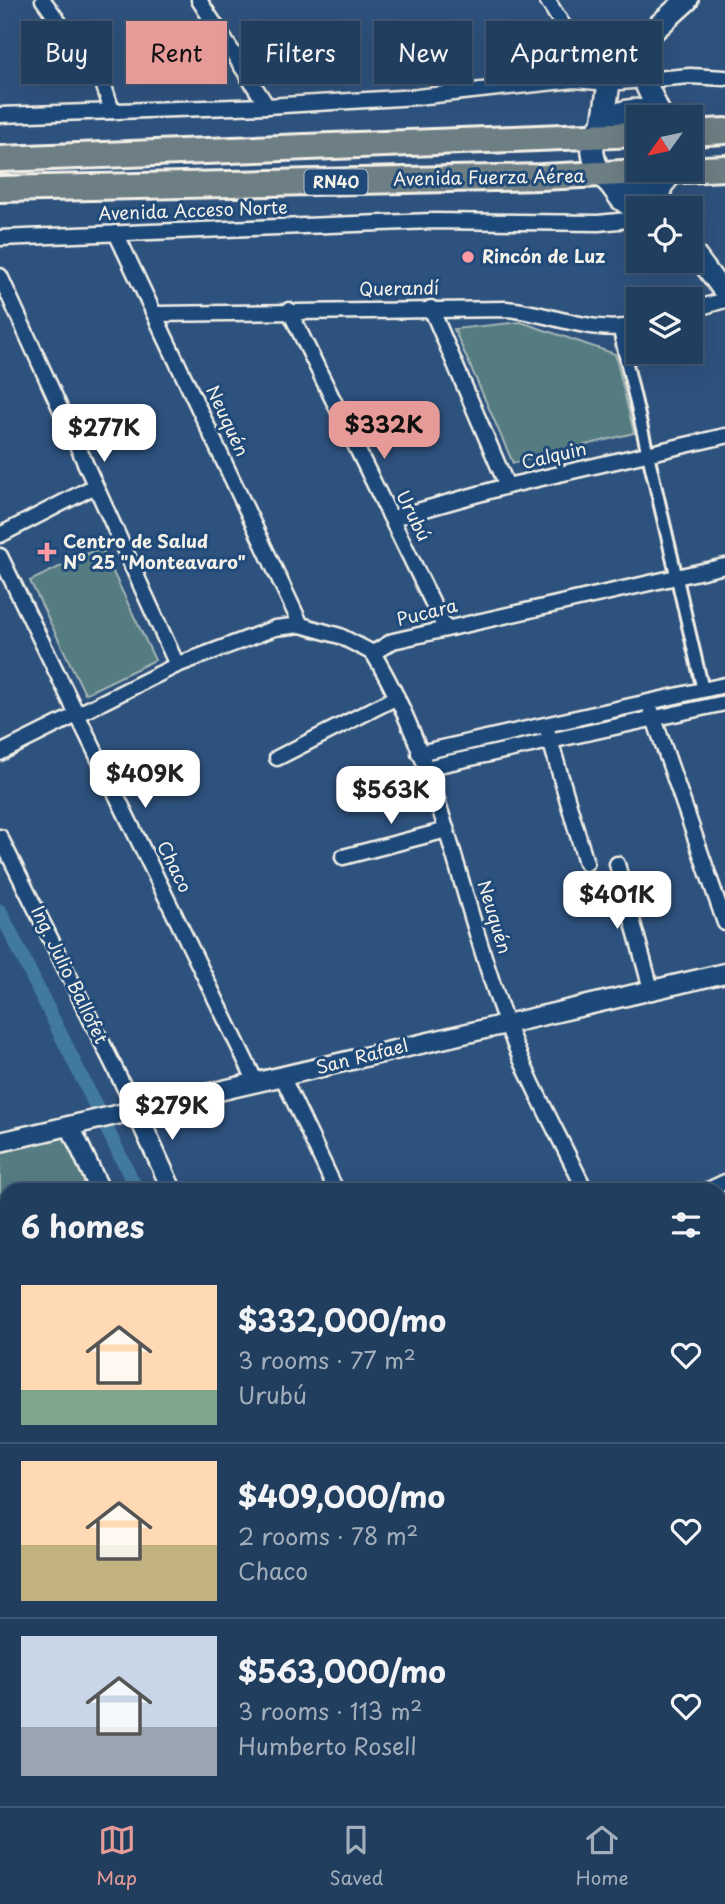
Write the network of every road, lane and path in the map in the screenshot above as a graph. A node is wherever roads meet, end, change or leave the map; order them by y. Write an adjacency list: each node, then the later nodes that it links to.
1 (43, 0): 14 (street)
2 (199, 0): 13 (street)
3 (547, 0): 5 (street)
4 (687, 0): 6 (main road)
5 (560, 21)
6 (662, 23)
7 (725, 78): 8 (street)
8 (662, 80)
9 (537, 84): 13 (street)
10 (609, 84): 17 (main road)
11 (646, 84): 12 (main road)
12 (654, 105)
13 (267, 106): 14 (street)
14 (112, 111): 16 (street)
15 (626, 111): 17 (main road)
16 (0, 115)
17 (599, 130): 20 (highway, Avenida Fuerza Aérea / RN40); 21 (highway, Avenida Fuerza Aérea / RN40); 23 (main road)
18 (725, 131): 19 (highway)
19 (704, 132)
20 (626, 133)
21 (0, 159)
22 (725, 168): 25 (highway, Avenida Fuerza Aérea / RN40)
23 (610, 187): 24 (highway, Avenida Fuerza Aérea / RN40); 25 (highway, Avenida Fuerza Aérea / RN40); 26 (street); 28 (street)
24 (0, 189)
25 (663, 191)
26 (626, 204)
27 (626, 219): 28 (street, Avenida Acceso Norte)
28 (598, 223): 29 (street, Avenida Acceso Norte)
29 (116, 233): 30 (street, Avenida Acceso Norte); 38 (street, Neuquén)
30 (0, 237)
31 (703, 264): 33 (street)
32 (0, 276): 43 (street)
33 (725, 294)
34 (725, 300): 35 (street)
35 (703, 306)
36 (431, 308): 37 (street, Querandí); 40 (street, Querandí); 44 (street)
37 (289, 310): 38 (street, Querandí); 45 (street, Urubú)
38 (156, 314): 50 (street, Neuquén)
39 (626, 328): 40 (street, Querandí)
40 (619, 330): 42 (street)
41 (725, 436): 42 (street, Calquin)
42 (648, 454): 44 (street, Calquin); 49 (street)
43 (95, 486): 46 (street); 53 (street)
44 (507, 486): 45 (street, Calquin)
45 (393, 518): 51 (street, Urubú)
46 (0, 535)
47 (0, 556): 59 (street, Chaco)
48 (725, 566): 49 (street, Pucara)
49 (677, 577): 51 (street, Pucara); 55 (street)
50 (301, 625): 52 (street); 53 (street)
51 (445, 628): 52 (street, Pucara)
52 (373, 653): 56 (street, Neuquén)
53 (177, 665): 59 (street)
54 (725, 685): 55 (street)
55 (703, 690): 57 (street)
56 (397, 697): 64 (street, Neuquén); 65 (street)
57 (648, 702): 60 (street); 61 (street)
58 (725, 703): 60 (street)
59 (79, 712): 63 (street); 77 (street, Chaco)
60 (655, 718): 62 (street); 72 (street)
61 (546, 725): 62 (street); 64 (street)
62 (550, 741): 66 (street); 70 (street)
63 (0, 753)
64 (419, 753): 66 (street, Neuquén)
65 (277, 758)
66 (425, 768): 67 (street, Neuquén)
67 (447, 830): 69 (street); 75 (street, Neuquén)
68 (0, 837): 78 (street, Ing. Julio Ballofet)
69 (344, 857)
70 (586, 863)
71 (617, 864): 74 (street)
72 (725, 923)
73 (725, 973): 74 (street, San Rafael)
74 (651, 989): 75 (street, San Rafael)
75 (506, 1023): 76 (street, San Rafael); 84 (street, Neuquén)
76 (282, 1076): 77 (street, San Rafael); 83 (street)
77 (256, 1082): 78 (street, San Rafael)
78 (130, 1112): 79 (street, San Rafael); 82 (street, Ing. Julio Ballofet)
79 (76, 1124): 80 (street, San Rafael); 81 (street)
80 (0, 1142)
81 (94, 1183)
82 (168, 1183)
83 (334, 1183)
84 (582, 1183)

